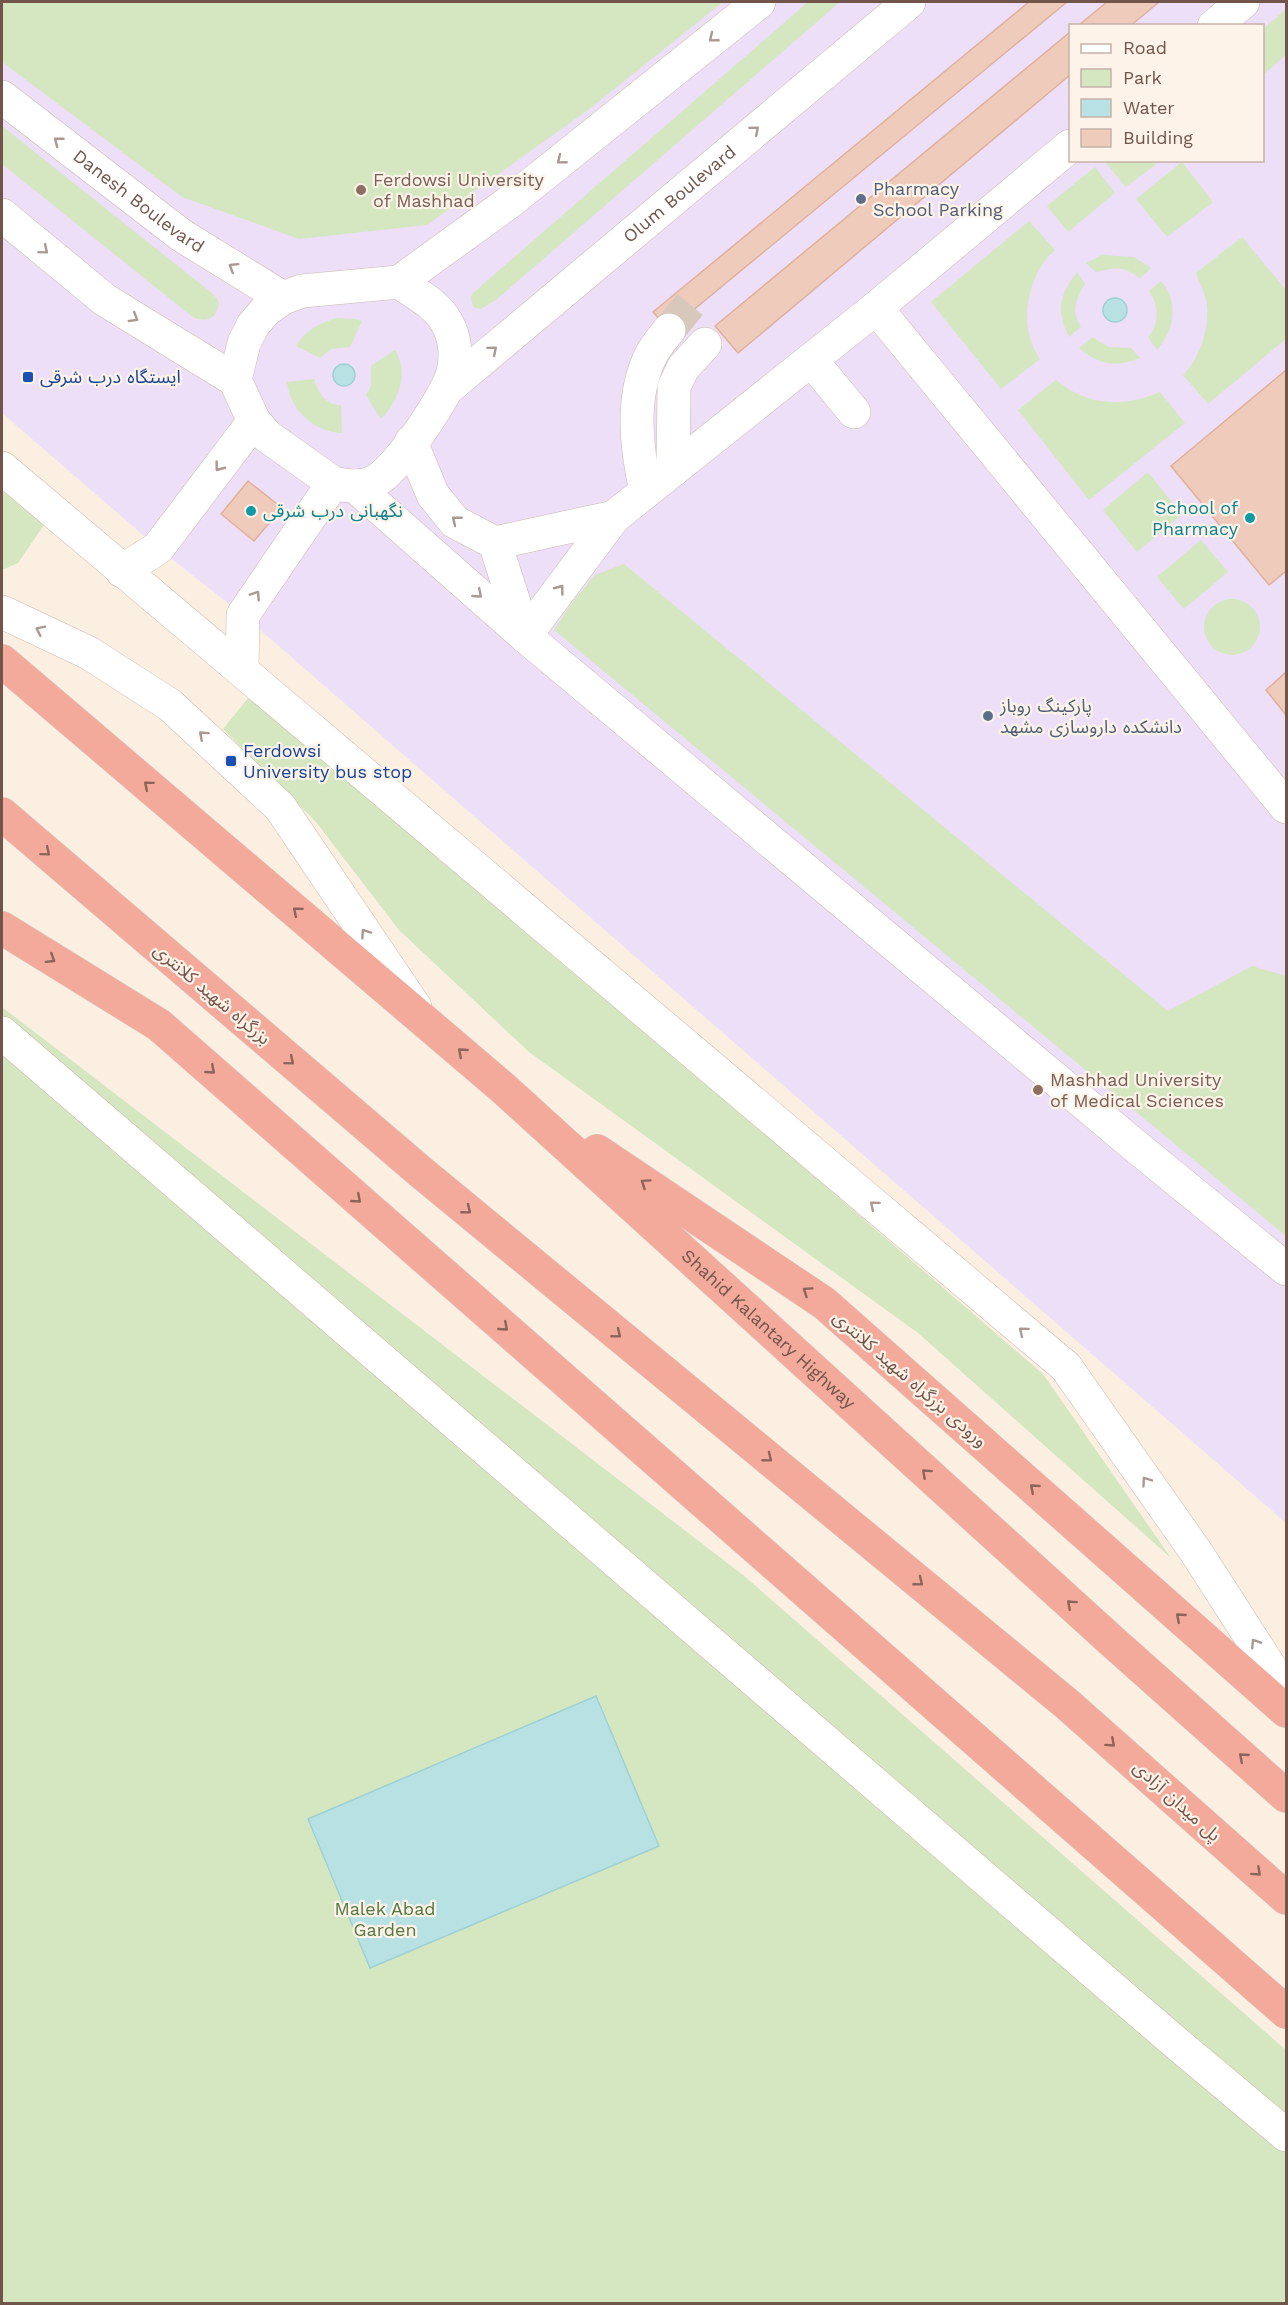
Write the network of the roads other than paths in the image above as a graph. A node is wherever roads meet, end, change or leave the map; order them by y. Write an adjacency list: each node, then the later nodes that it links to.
1 (759, 2): 8 (street, one-way to 8)
2 (909, 2): 15 (street, Olum Boulevard, one-way to 2)
3 (1243, 2): 4 (street)
4 (1216, 24)
5 (2, 97): 9 (street, Danesh Boulevard, one-way to 5)
6 (1069, 148): 10 (street)
7 (2, 215): 14 (street, one-way to 14)
8 (399, 282): 9 (street); 15 (street)
9 (283, 298): 14 (street)
10 (876, 308): 13 (street); 30 (street)
11 (669, 330): 22 (street)
12 (705, 344): 20 (street)
13 (811, 360): 16 (street); 20 (street)
14 (235, 380): 17 (street)
15 (448, 388): 18 (street)
16 (854, 412)
17 (254, 421): 21 (street); 25 (street, one-way to 25)
18 (411, 442): 21 (street); 24 (street, one-way to 18)
19 (2, 468): 25 (street)
20 (673, 470): 22 (street)
21 (344, 485): 27 (street, one-way to 27); 29 (street, one-way to 21)
22 (646, 491): 23 (street)
23 (614, 517): 24 (street); 27 (street, one-way to 23)
24 (495, 543): 27 (street)
25 (122, 571): 29 (street)
26 (2, 612): 33 (street, one-way to 26)
27 (525, 636): 36 (street)
28 (2, 661): 33 (highway, one-way to 28)
29 (242, 670): 37 (street, one-way to 29)
30 (1287, 807)
31 (2, 814): 40 (highway, پل میدان آزادی, one-way to 40)
32 (2, 928): 41 (highway, one-way to 41)
33 (421, 1016): 35 (highway, Shahid Kalantary Highway, one-way to 33)
34 (2, 1033): 42 (street)
35 (503, 1088): 38 (highway, ورودی بزرگراه شهید کلانتری, one-way to 35); 39 (highway, Shahid Kalantary Highway, one-way to 35)
36 (1287, 1269)
37 (1287, 1692)
38 (1287, 1711)
39 (1287, 1796)
40 (1287, 1898)
41 (1287, 2012)
42 (1287, 2135)

